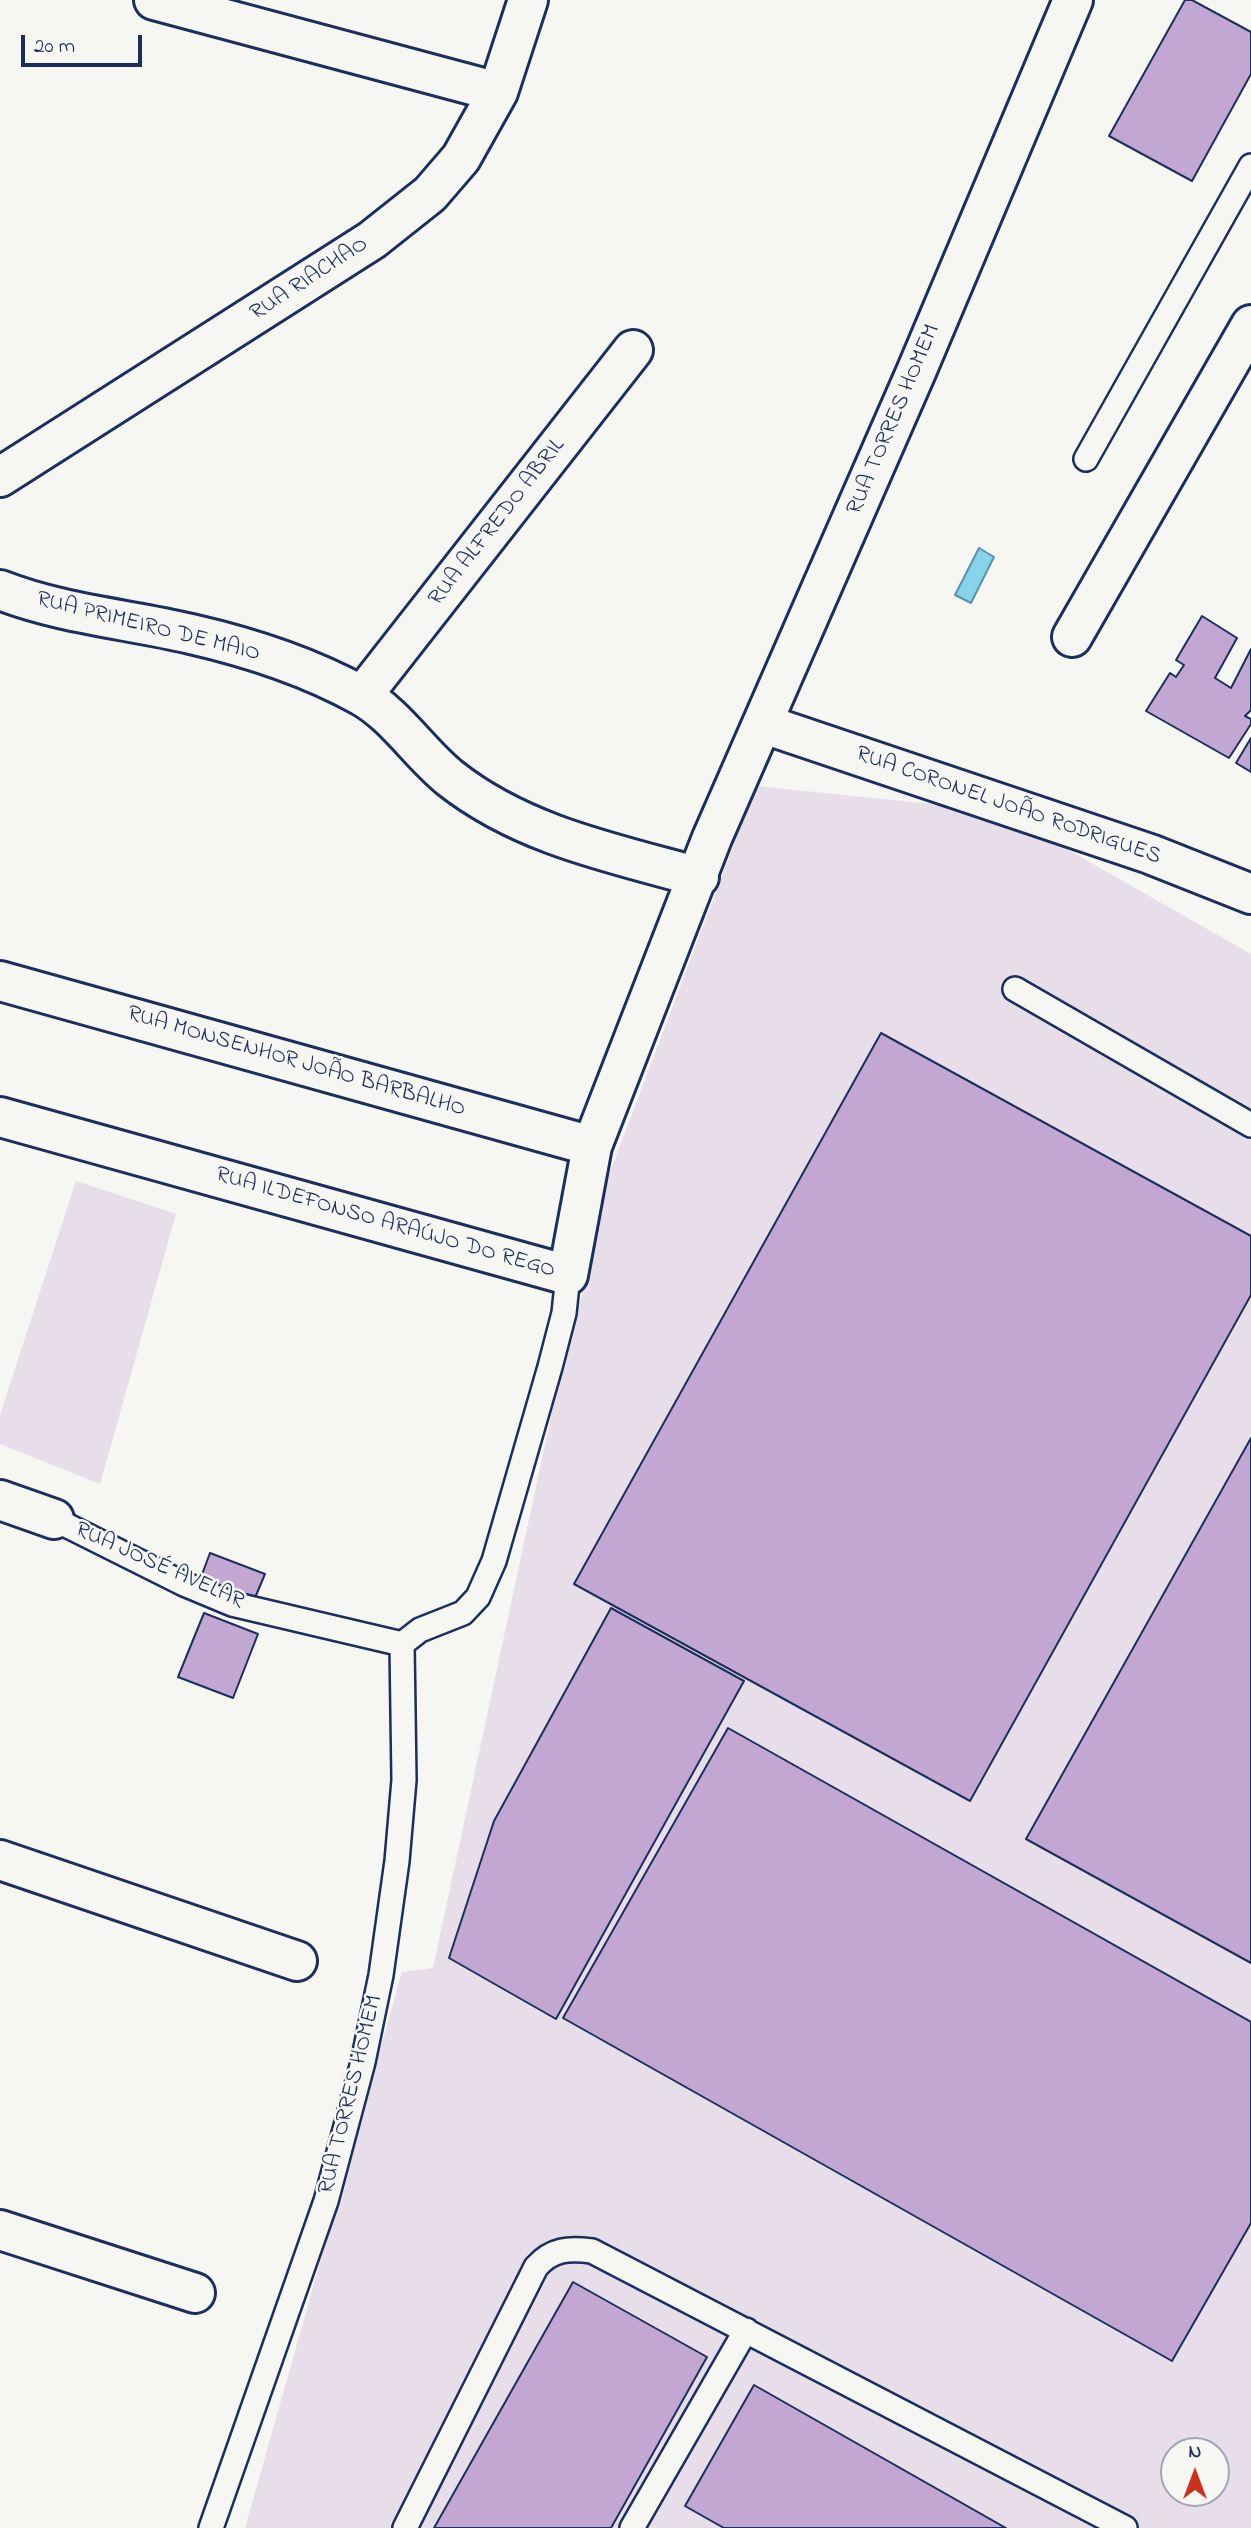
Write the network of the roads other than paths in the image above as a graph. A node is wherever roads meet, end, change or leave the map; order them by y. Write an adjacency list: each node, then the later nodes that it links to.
1 (154, 0): 4 (street)
2 (528, 0): 4 (street, RUA RIACHAO)
3 (1073, 0): 13 (street, RUA TORRES HOMEM)
4 (498, 92): 9 (street, RUA RIACHAO)
5 (1251, 166): 8 (lane)
6 (1251, 325): 11 (street)
7 (633, 350): 12 (street, RUA ALFREDO ABRIL)
8 (1086, 459)
9 (0, 477)
10 (0, 590): 12 (street, RUA PRIMEIRO DE MAIO)
11 (1072, 637)
12 (362, 696): 15 (street, RUA PRIMEIRO DE MAIO)
13 (764, 724): 14 (street, RUA TORRES HOMEM); 16 (street, RUA CORONEL JOÃO RODRIGUES)
14 (712, 838): 15 (street, RUA ILDEFONSO ARAÚJO DO REGO)
15 (699, 877): 21 (street, RUA ILDEFONSO ARAÚJO DO REGO)
16 (1251, 894)
17 (0, 981): 21 (street, RUA MONSENHOR JOÃO BARBALHO)
18 (1015, 989): 20 (lane)
19 (0, 1117): 22 (street, RUA ILDEFONSO ARAÚJO DO REGO)
20 (1251, 1125)
21 (592, 1146): 22 (street, RUA ILDEFONSO ARAÚJO DO REGO)
22 (568, 1275): 25 (lane)
23 (0, 1500): 24 (street, RUA JOSÉ AVELAR)
24 (54, 1519): 25 (lane, RUA JOSÉ AVELAR)
25 (402, 1644): 31 (lane, RUA TORRES HOMEM)
26 (0, 1860): 27 (street)
27 (297, 1961)
28 (0, 2230): 29 (street)
29 (195, 2293)
30 (746, 2330): 32 (lane); 33 (lane); 34 (lane)
31 (211, 2528)
32 (405, 2528)
33 (632, 2528)
34 (1125, 2528)

